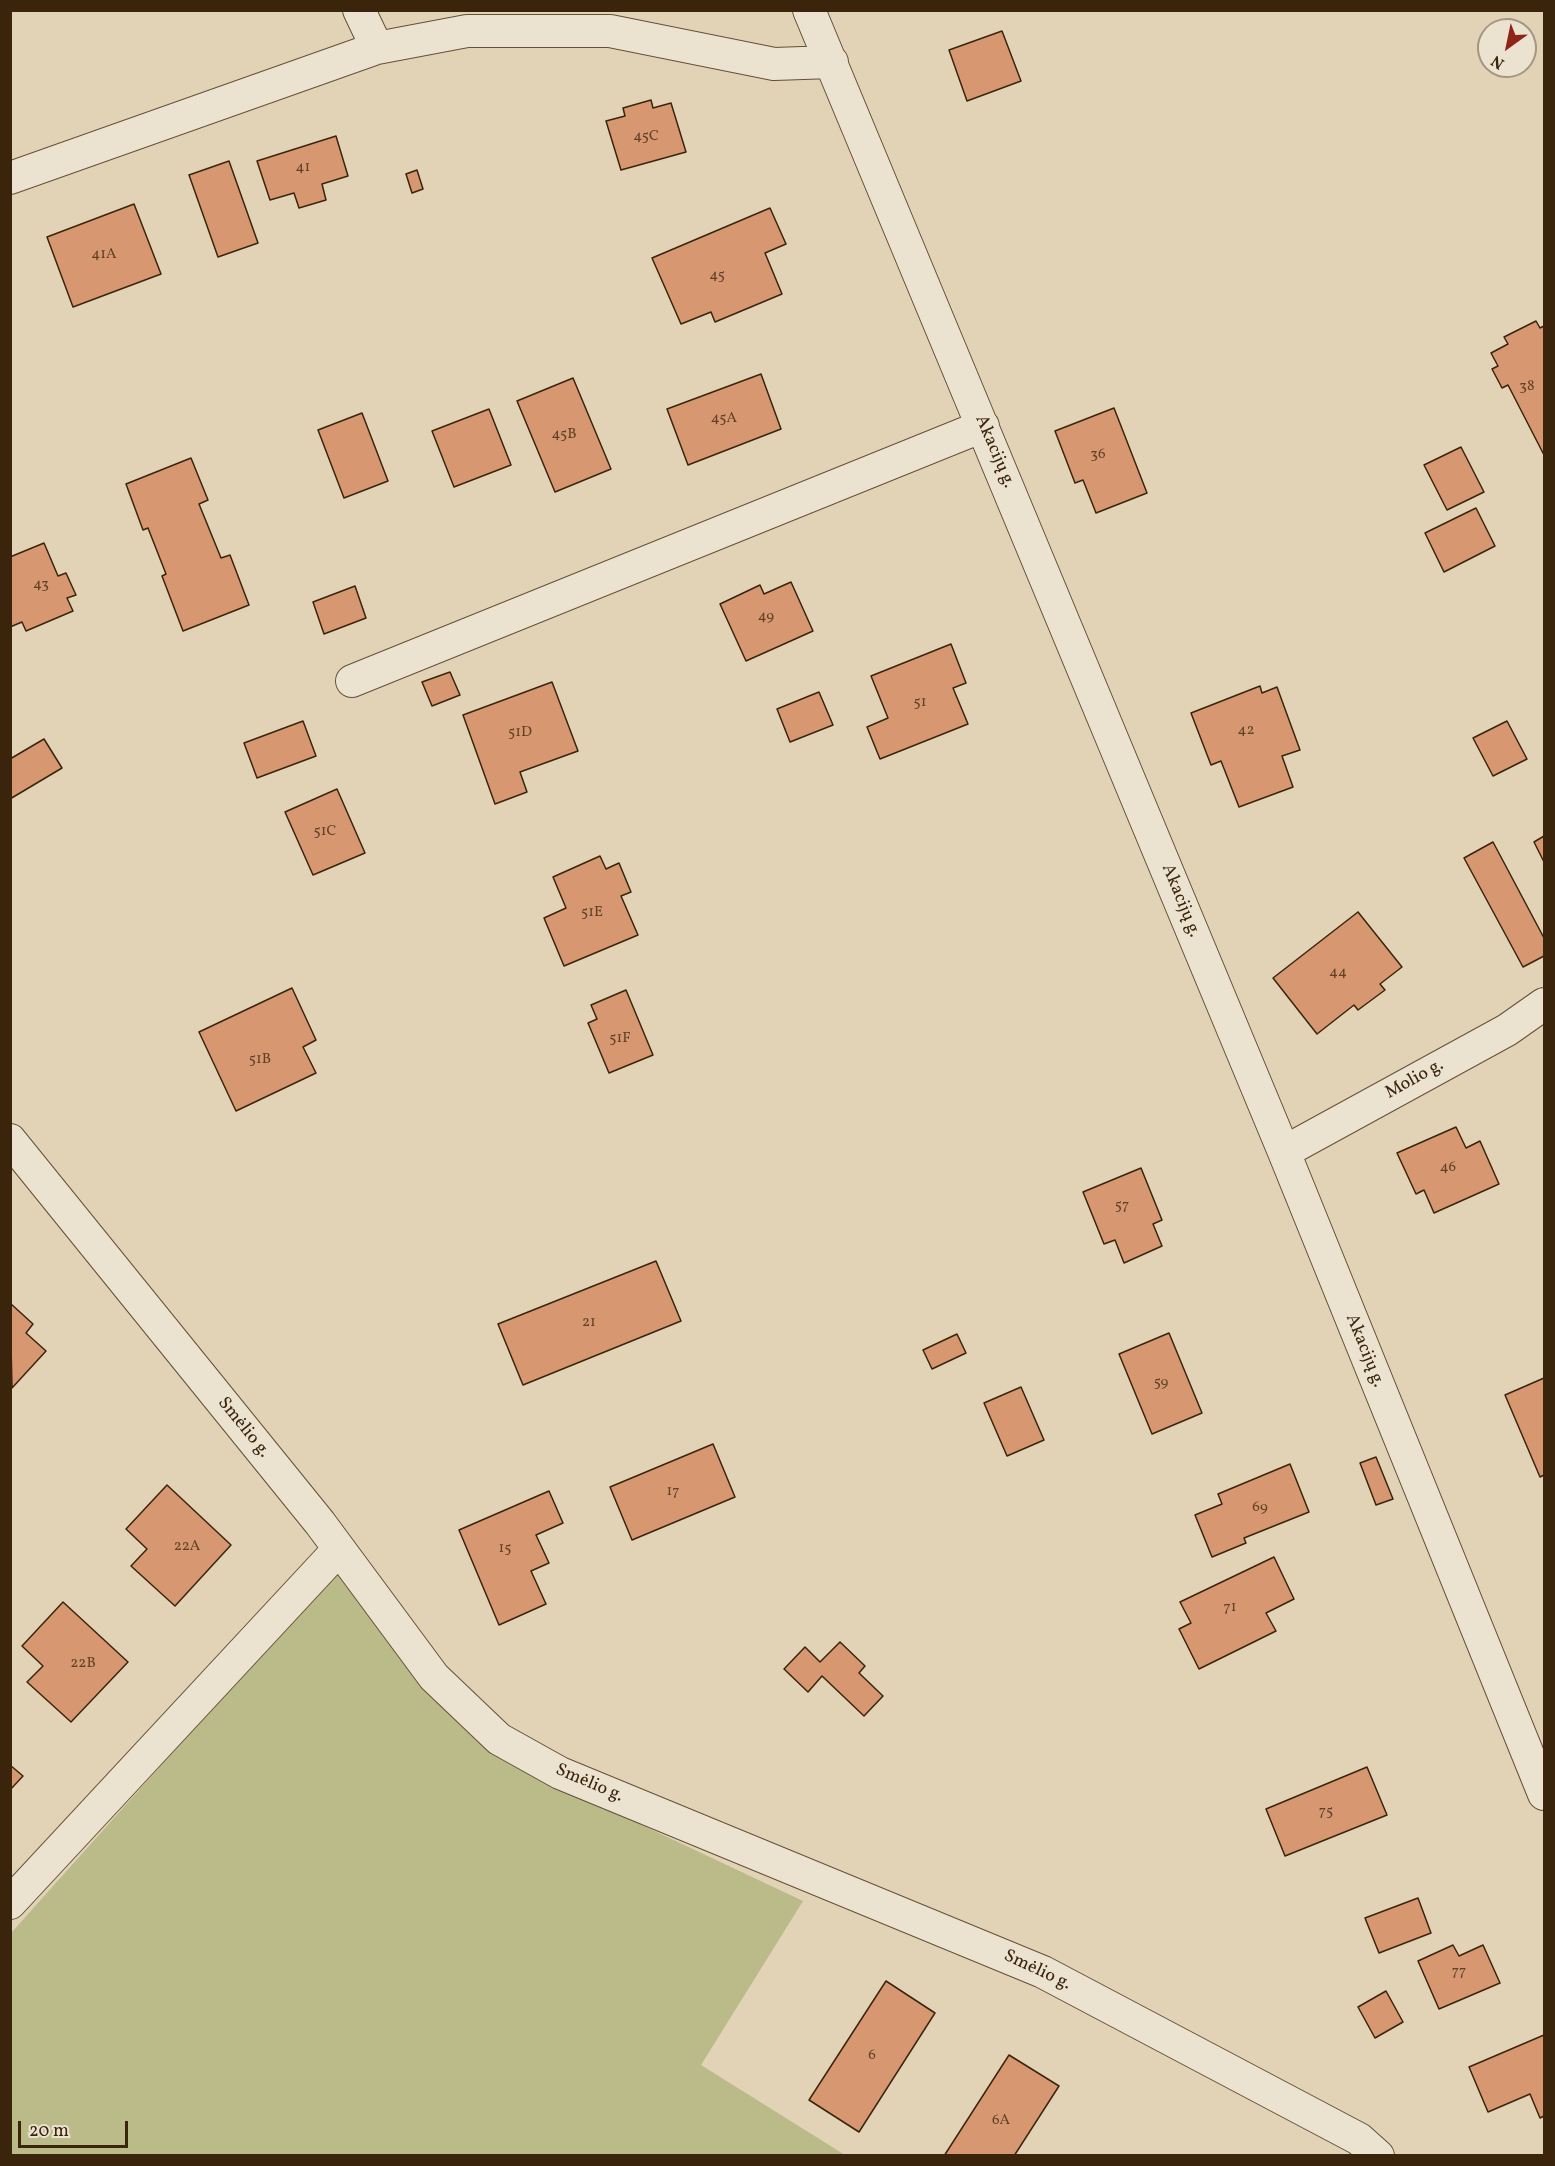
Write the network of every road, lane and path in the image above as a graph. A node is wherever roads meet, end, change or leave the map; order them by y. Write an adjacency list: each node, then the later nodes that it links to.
1 (359, 10): 3 (street)
2 (809, 10): 4 (street, Akacijų g.)
3 (377, 48): 4 (street); 5 (street)
4 (832, 62): 6 (street, Akacijų g.)
5 (10, 178)
6 (983, 426): 7 (street); 10 (street, Akacijų g.)
7 (352, 681)
8 (1545, 1004): 10 (street, Molio g.)
9 (13, 1151): 11 (street, Smėlio g.)
10 (1284, 1152): 12 (street, Akacijų g.)
11 (339, 1549): 13 (street); 14 (street, Smėlio g.)
12 (1545, 1794)
13 (10, 1902)
14 (1378, 2156)

